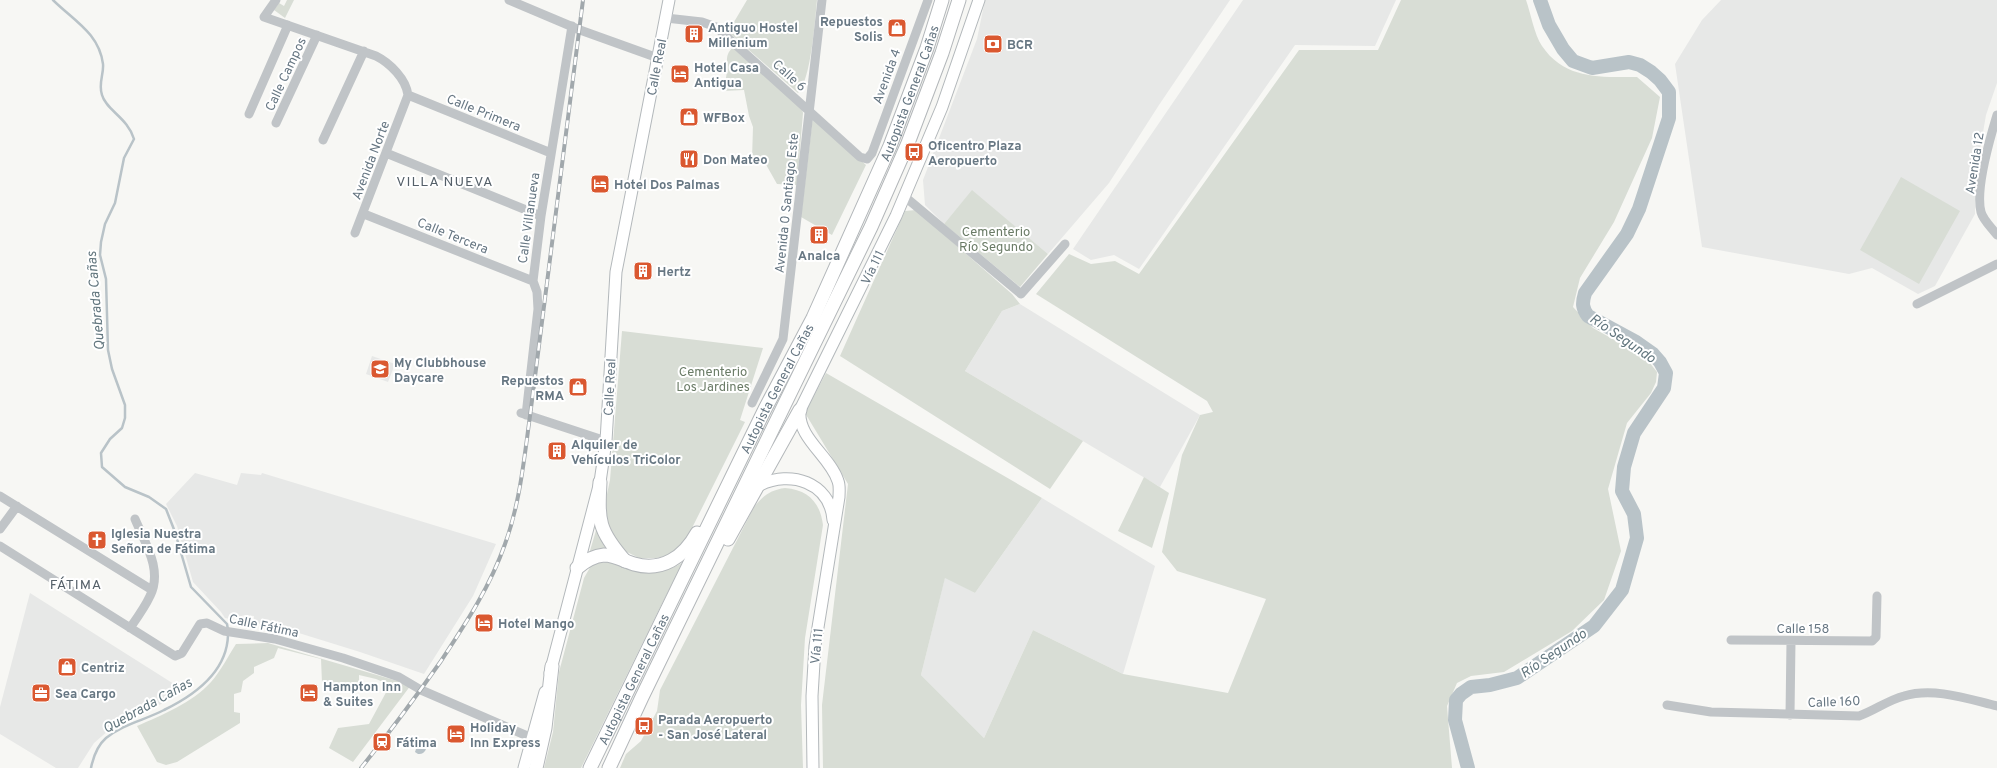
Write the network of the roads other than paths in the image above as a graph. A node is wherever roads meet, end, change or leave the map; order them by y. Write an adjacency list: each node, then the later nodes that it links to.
1 (276, 0): 10 (street)
2 (509, 0): 11 (street)
3 (669, 0): 9 (main road, Calle Real)
4 (822, 0): 16 (street, Avenida 0 Santiago Este)
5 (928, 0): 23 (street, Avenida 4)
6 (942, 0): 34 (highway, Autopista General Cañas)
7 (959, 0): 52 (highway, Autopista General Cañas)
8 (979, 0): 24 (main road, Vía 111)
9 (666, 18): 14 (main road, Calle Real); 16 (street, Calle 6)
10 (288, 25): 12 (street); 17 (street)
11 (572, 26): 14 (street); 21 (street, Calle Villanueva)
12 (317, 35): 13 (street); 19 (street, Calle Campos)
13 (364, 51): 15 (street); 20 (street)
14 (658, 58): 36 (main road, Calle Real)
15 (408, 95): 21 (street, Calle Primera); 22 (street, Avenida Norte)
16 (808, 110): 23 (street, Calle 6); 33 (street, Avenida 0 Santiago Este)
17 (249, 114)
18 (1997, 115): 28 (street, Avenida 12)
19 (276, 123)
20 (323, 140)
21 (551, 152): 26 (street, Calle Villanueva)
22 (386, 153): 25 (street, Avenida Norte); 26 (street)
23 (868, 159)
24 (904, 196): 29 (street); 35 (main road, Vía 111)
25 (364, 214): 27 (street, Avenida Norte); 31 (street, Calle Tercera)
26 (541, 216): 31 (street, Calle Villanueva)
27 (355, 233)
28 (1997, 235)
29 (1065, 244)
30 (1997, 264): 32 (street)
31 (533, 281): 36 (street, Calle Villanueva)
32 (1916, 304)
33 (752, 403)
34 (765, 409): 45 (highway); 60 (highway, Autopista General Cañas)
35 (800, 410): 38 (highway); 42 (main road, Vía 111)
36 (606, 441): 37 (main road, Calle Real)
37 (600, 482): 45 (highway); 46 (main road, Calle Real)
38 (760, 485): 42 (main road, Vía 111); 52 (highway)
39 (0, 496): 40 (street)
40 (17, 506): 43 (street); 47 (street)
41 (135, 519): 47 (street)
42 (834, 526): 62 (main road, Vía 111)
43 (0, 529)
44 (0, 546): 49 (street, Calle Fátima)
45 (625, 561): 46 (highway)
46 (577, 568): 53 (main road, Calle Real)
47 (152, 590): 49 (street)
48 (1877, 596): 51 (street, Calle 158)
49 (130, 628): 57 (street, Calle Fátima)
50 (1731, 640): 51 (street, Calle 158)
51 (1791, 641): 56 (street)
52 (669, 642): 61 (highway, Autopista General Cañas)
53 (552, 666): 57 (main road, Calle Real); 59 (highway)
54 (1667, 705): 56 (street, Calle 160)
55 (1997, 706): 56 (street, Calle 160)
56 (1790, 715)
57 (532, 738): 58 (main road, Calle Real)
58 (524, 768)
59 (536, 768)
60 (590, 768)
61 (609, 768)
62 (813, 768)

